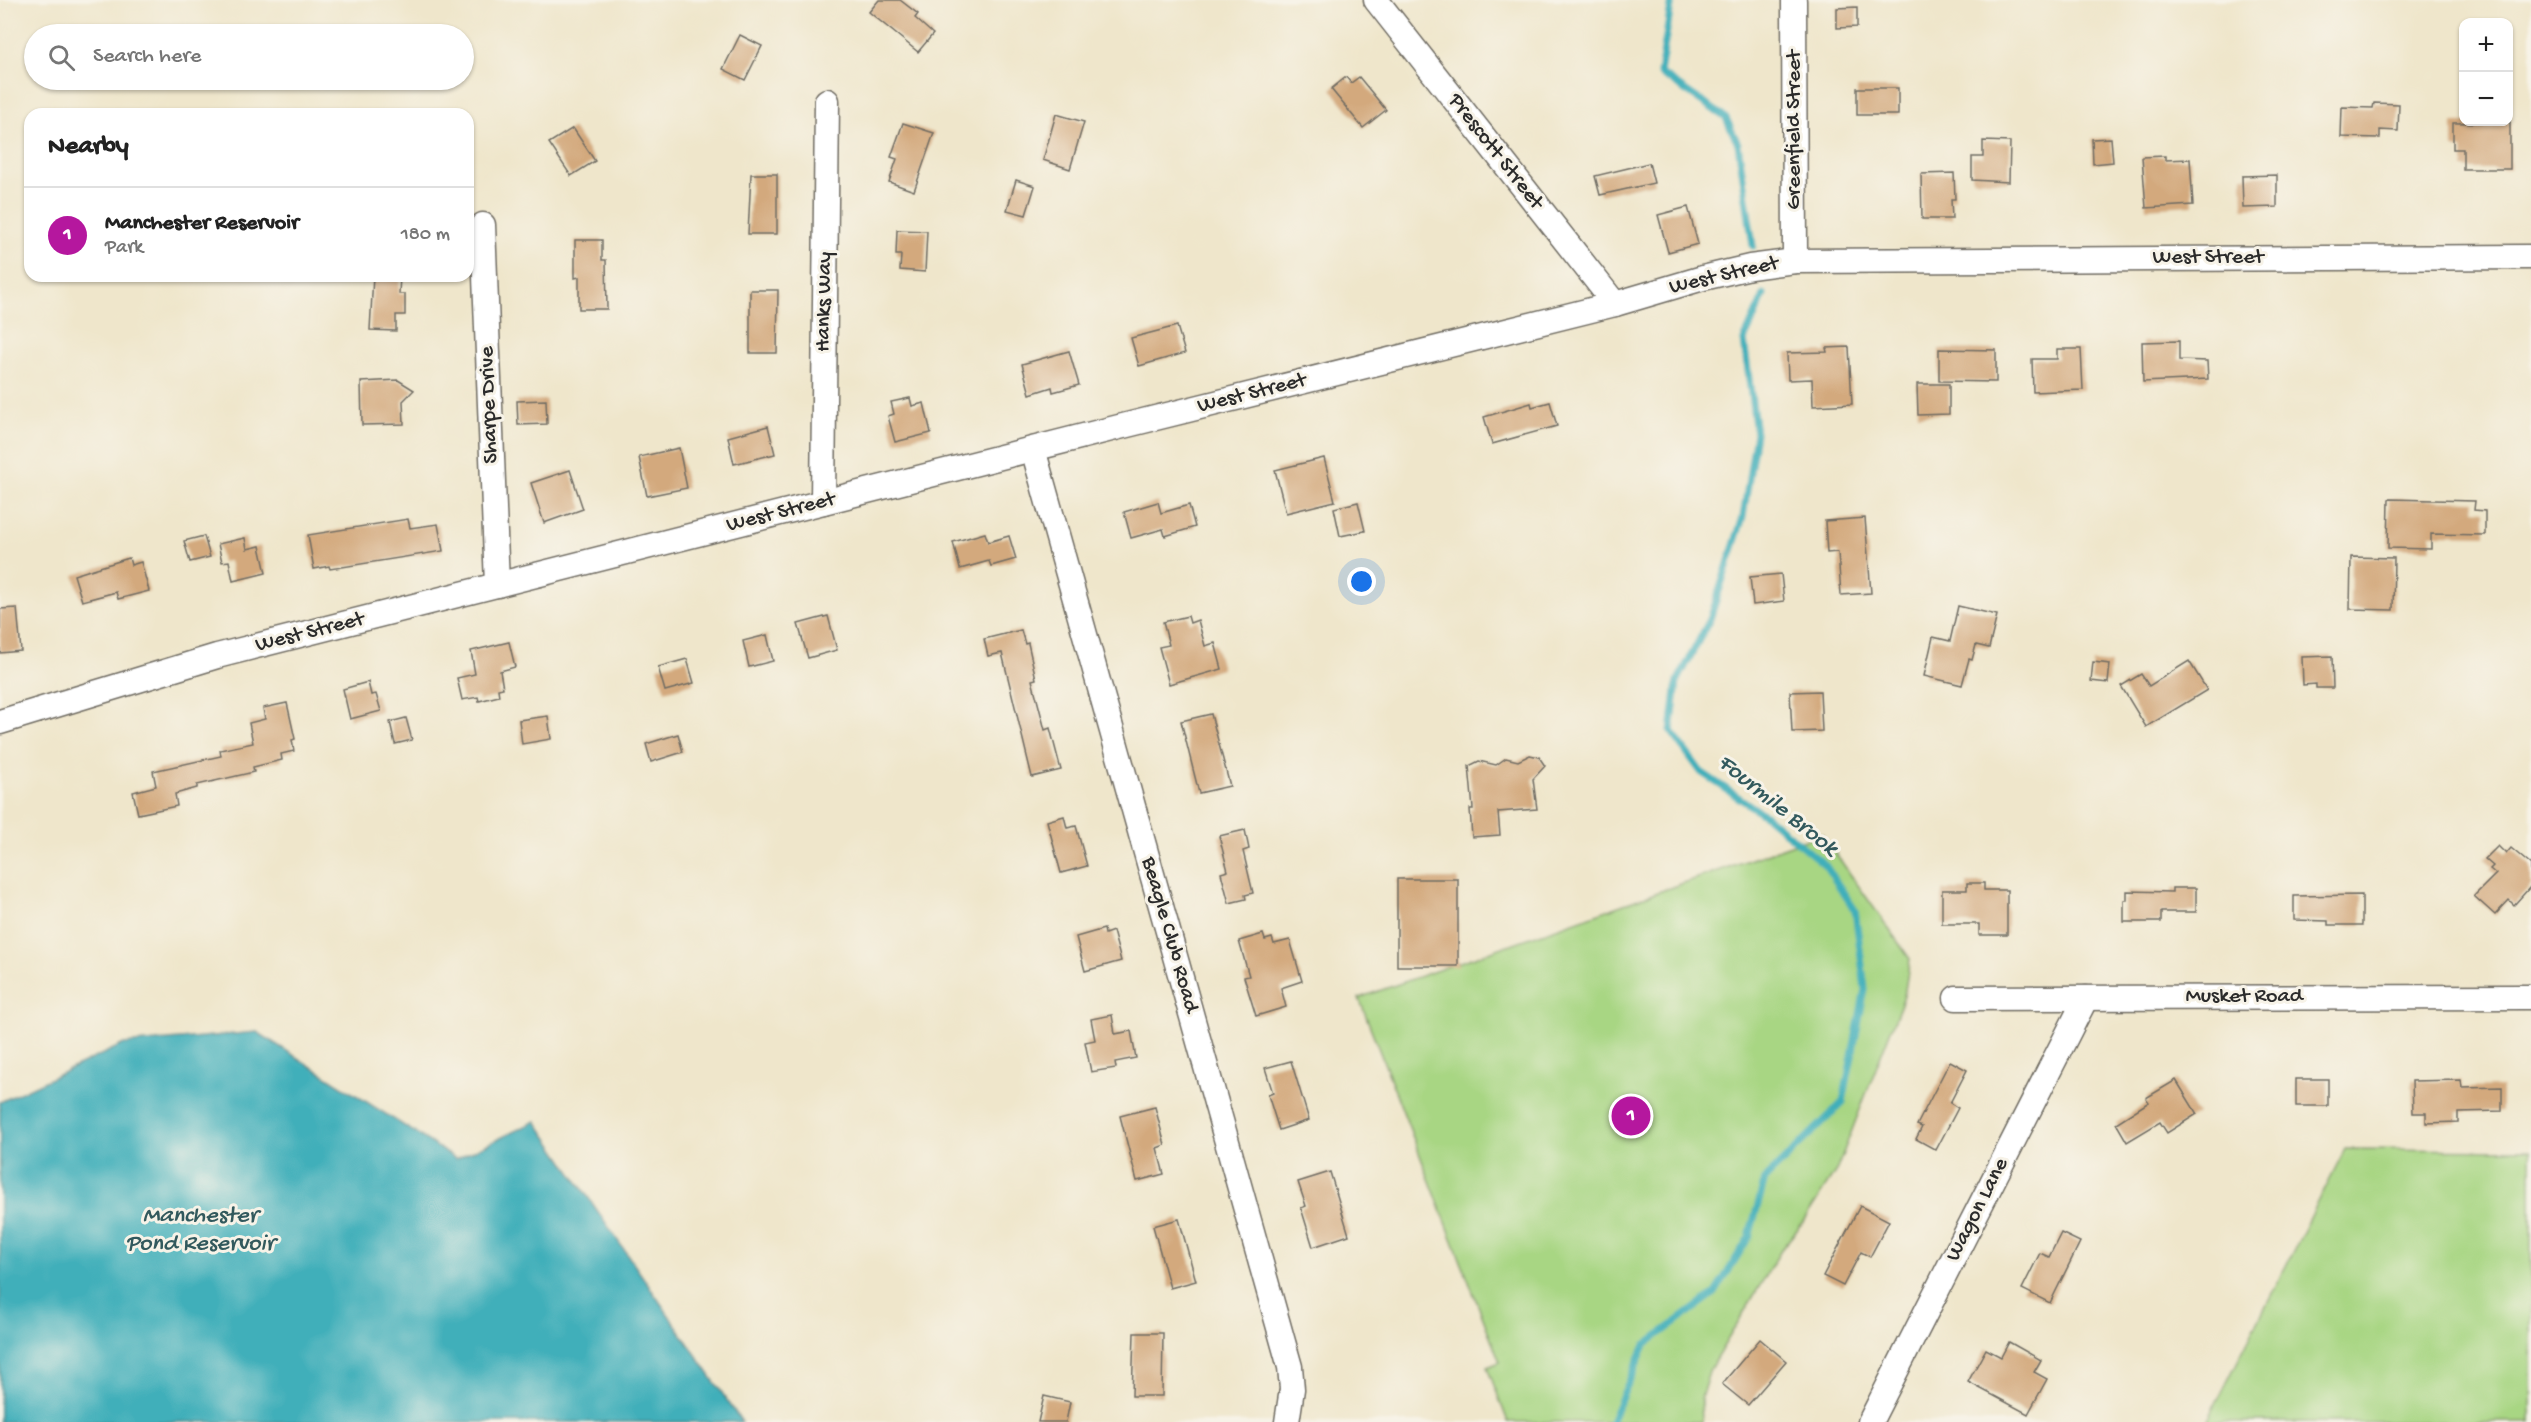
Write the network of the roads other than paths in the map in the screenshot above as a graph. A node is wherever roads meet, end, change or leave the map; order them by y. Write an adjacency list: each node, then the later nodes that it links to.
1 (1376, 0): 7 (street, Prescott Street)
2 (1794, 0): 6 (street, Greenfield Street)
3 (827, 101): 9 (street, Hanks Way)
4 (483, 225): 10 (street, Sharpe Drive)
5 (2531, 257): 6 (street, West Street)
6 (1795, 261): 7 (street, West Street)
7 (1615, 304): 8 (street, West Street)
8 (1033, 449): 9 (street, West Street); 15 (street, Beagle Club Road)
9 (823, 502): 10 (street, West Street)
10 (497, 585): 11 (street, West Street)
11 (0, 722)
12 (2531, 997): 14 (street, Musket Road)
13 (1956, 998): 14 (street, Musket Road)
14 (2086, 998): 16 (street, Wagon Lane)
15 (1287, 1422)
16 (1870, 1422)

